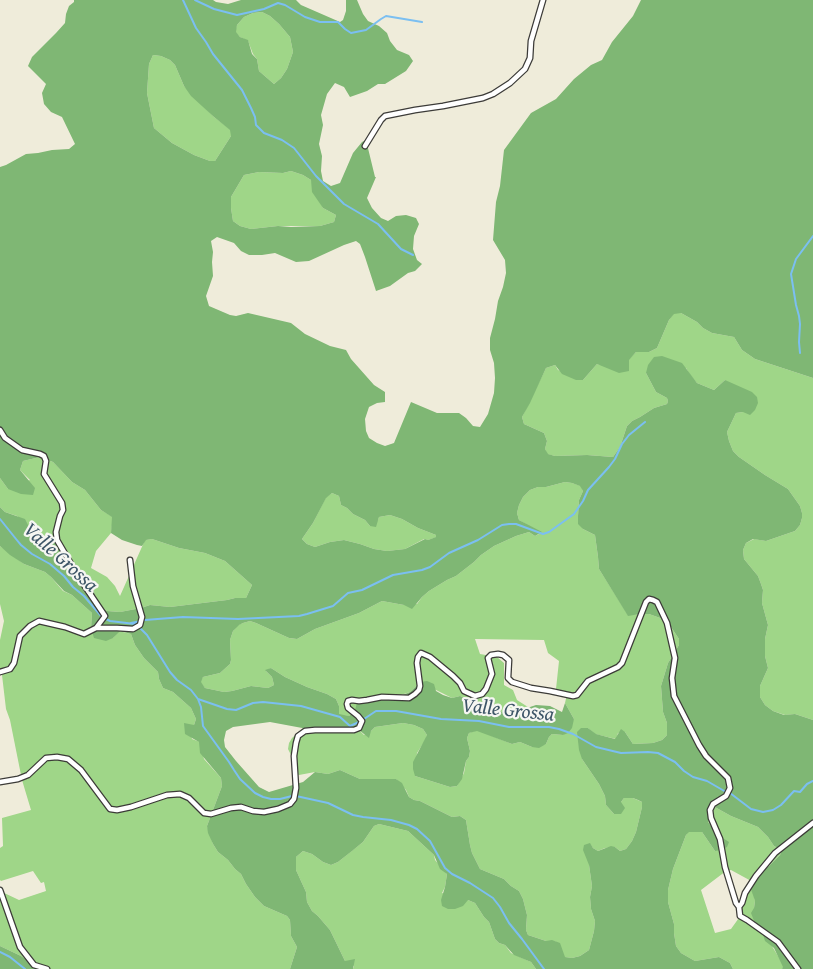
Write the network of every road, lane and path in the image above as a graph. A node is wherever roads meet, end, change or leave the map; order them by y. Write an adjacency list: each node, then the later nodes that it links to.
1 (543, 0): 2 (street)
2 (365, 146)
3 (0, 430): 5 (street)
4 (130, 560): 5 (street)
5 (96, 628): 6 (street)
6 (0, 672)
7 (0, 782): 10 (street)
8 (813, 823): 10 (street)
9 (0, 890): 11 (street)
10 (739, 907): 12 (street)
11 (47, 969)
12 (798, 969)

